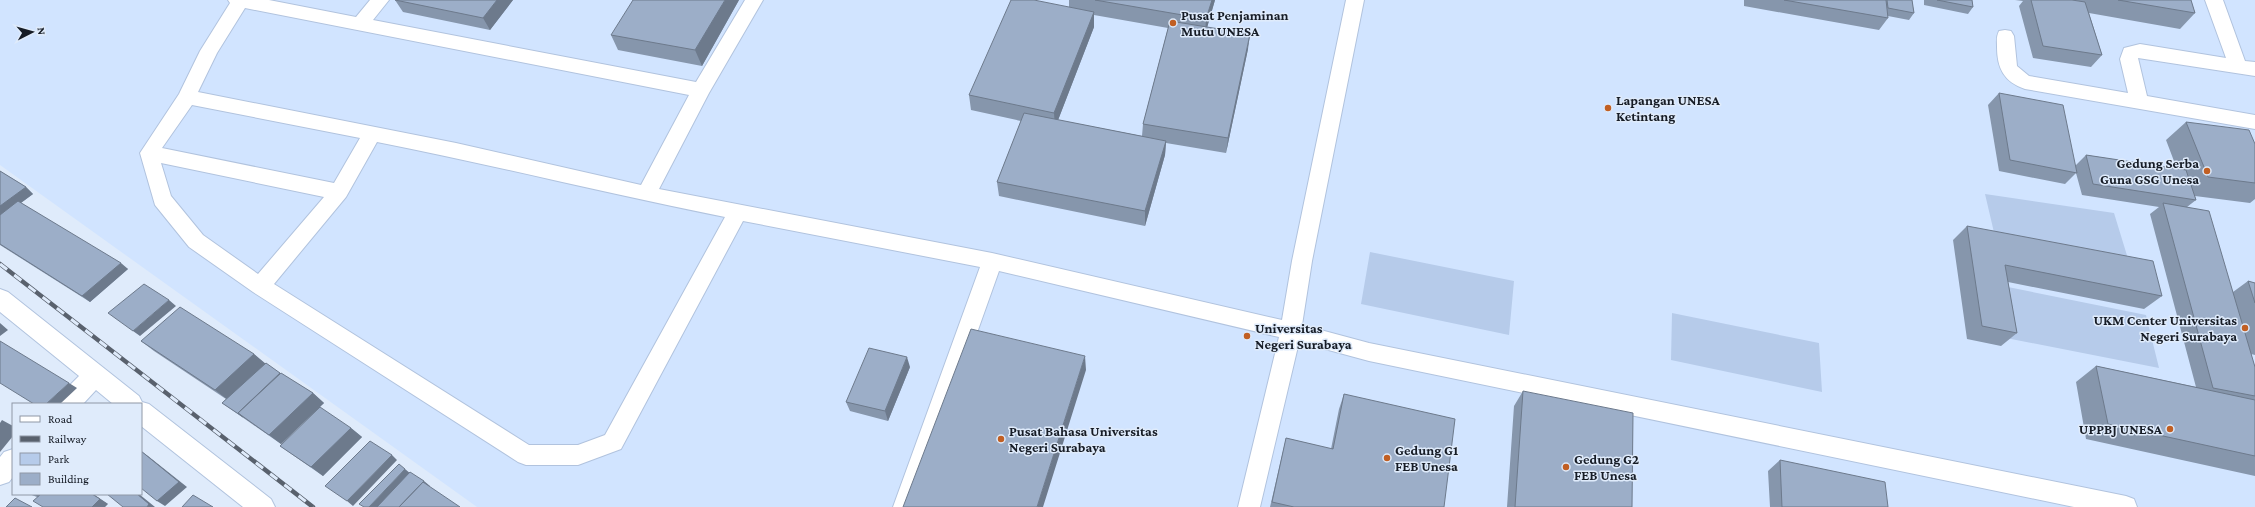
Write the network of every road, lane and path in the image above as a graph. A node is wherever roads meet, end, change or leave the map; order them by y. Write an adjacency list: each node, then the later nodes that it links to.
1 (239, 0): 6 (lane); 11 (lane)
2 (380, 0): 6 (lane)
3 (754, 0): 10 (lane)
4 (1355, 0): 22 (lane)
5 (2214, 0): 8 (lane)
6 (360, 24): 10 (lane)
7 (2006, 36): 12 (lane)
8 (2238, 65): 9 (lane); 12 (lane)
9 (2255, 69)
10 (701, 90): 17 (lane)
11 (187, 97): 14 (lane); 15 (lane)
12 (2139, 102): 13 (lane)
13 (2255, 122)
14 (372, 134): 16 (lane); 17 (lane)
15 (149, 153): 16 (lane); 20 (lane)
16 (339, 192): 20 (lane)
17 (646, 194): 18 (lane)
18 (738, 212): 19 (lane); 20 (lane)
19 (992, 261): 22 (lane); 30 (lane)
20 (260, 286)
21 (0, 299): 23 (street)
22 (1291, 331): 31 (lane); 32 (lane)
23 (95, 375): 24 (street); 25 (street)
24 (68, 403)
25 (130, 403)
26 (142, 413): 29 (street)
27 (12, 461): 28 (street)
28 (0, 474)
29 (262, 507)
30 (904, 507)
31 (1249, 507)
32 (2126, 507)

